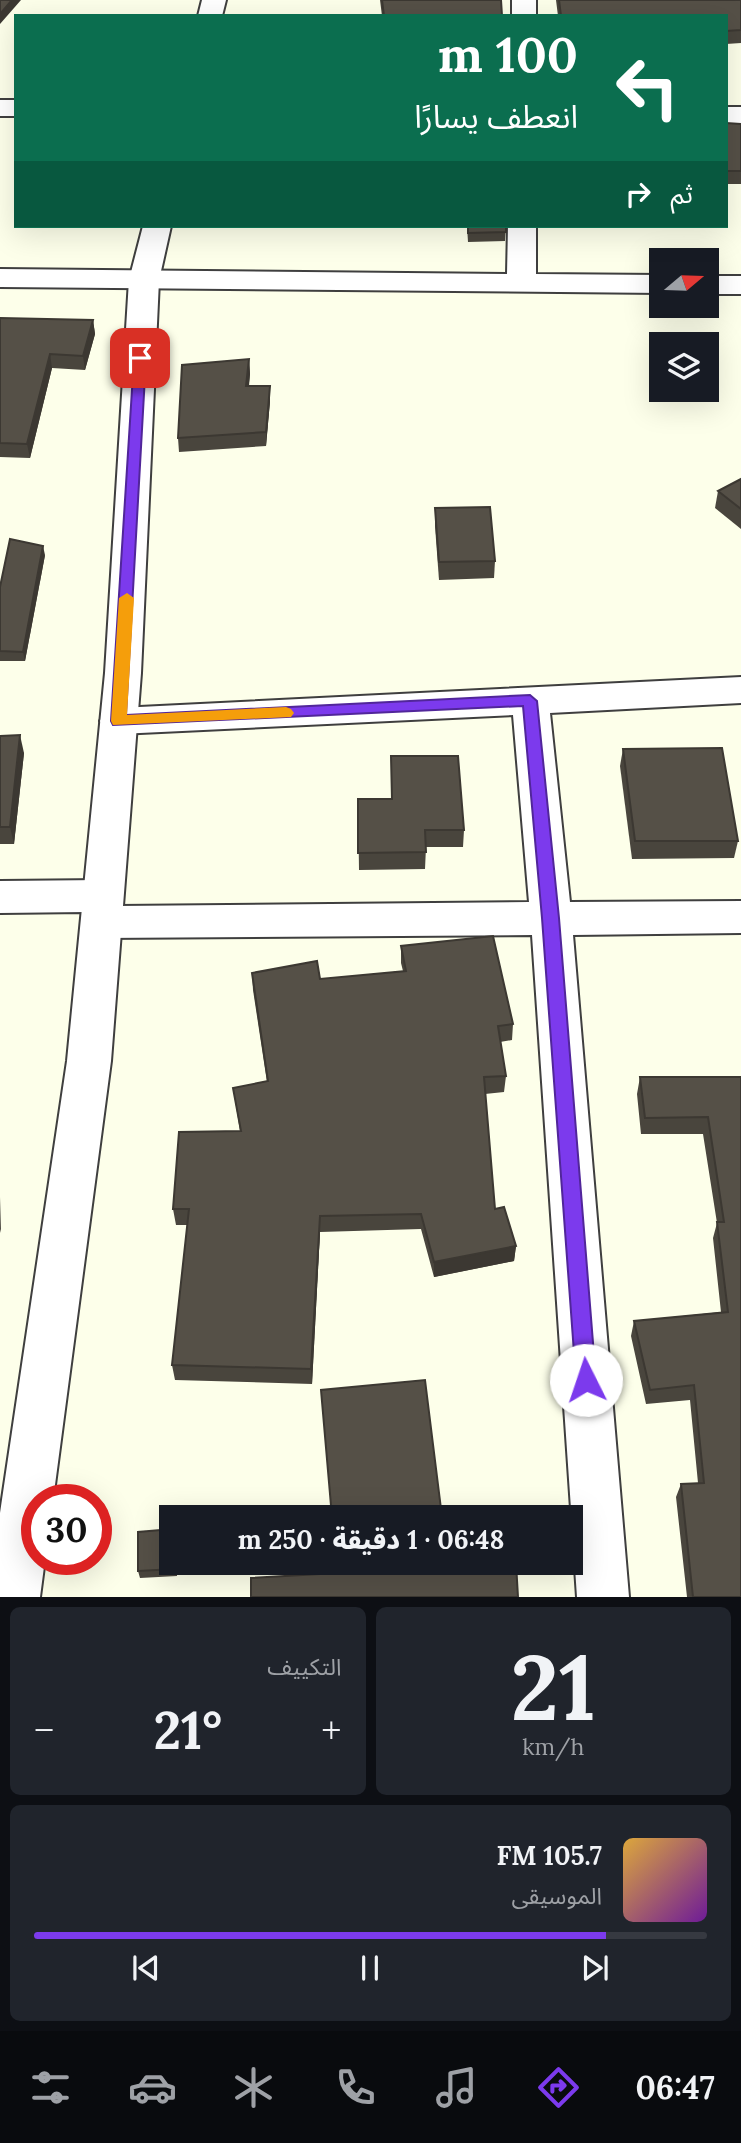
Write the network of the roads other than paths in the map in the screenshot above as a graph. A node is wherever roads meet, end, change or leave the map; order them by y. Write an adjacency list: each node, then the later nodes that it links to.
1 (157, 228): 4 (street)
2 (522, 228): 5 (street)
3 (0, 278): 4 (street)
4 (144, 280): 5 (street); 11 (street)
5 (521, 283): 6 (street)
6 (649, 284)
7 (719, 285): 8 (street)
8 (741, 285)
9 (741, 690): 10 (street)
10 (530, 701): 11 (street); 15 (street)
11 (118, 721): 13 (street)
12 (0, 897): 13 (street)
13 (102, 909): 15 (street); 16 (street)
14 (741, 917): 15 (street)
15 (551, 918): 17 (street)
16 (14, 1597)
17 (603, 1597)

